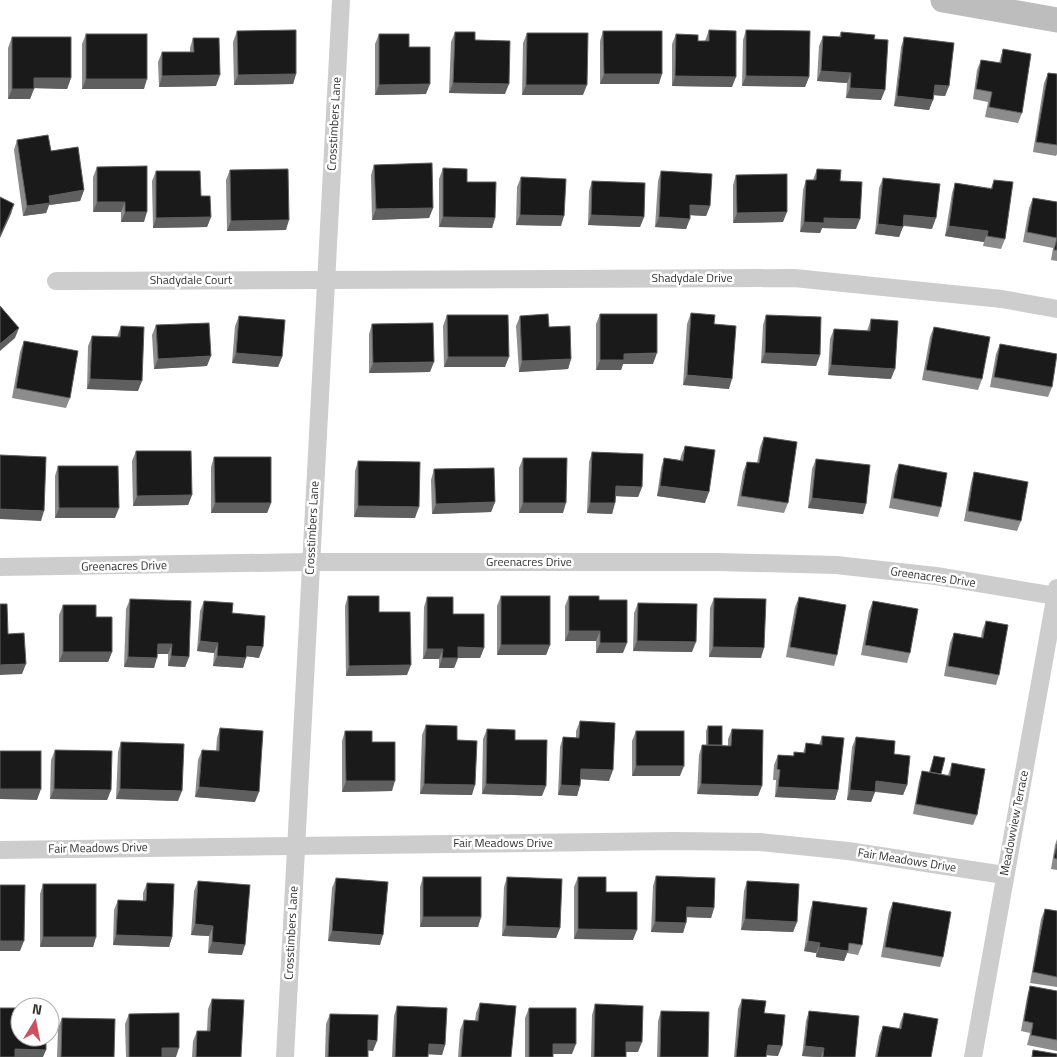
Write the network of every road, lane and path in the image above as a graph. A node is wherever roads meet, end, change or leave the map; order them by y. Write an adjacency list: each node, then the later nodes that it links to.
1 (341, 0): 4 (street, Crosstimbers Lane)
2 (944, 0): 3 (main road)
3 (1057, 20)
4 (325, 280): 5 (street, Shadydale Court); 6 (street, Shadydale Drive); 7 (street, Crosstimbers Lane)
5 (56, 281)
6 (1057, 310)
7 (310, 562): 8 (street, Greenacres Drive); 9 (street, Greenacres Drive); 10 (street, Crosstimbers Lane)
8 (0, 567)
9 (1056, 592): 12 (street, Meadowview Terrace)
10 (295, 845): 11 (street, Fair Meadows Drive); 12 (street, Fair Meadows Drive); 13 (street, Crosstimbers Lane)
11 (0, 850)
12 (1004, 875): 14 (street, Meadowview Terrace)
13 (285, 1057)
14 (972, 1057)

